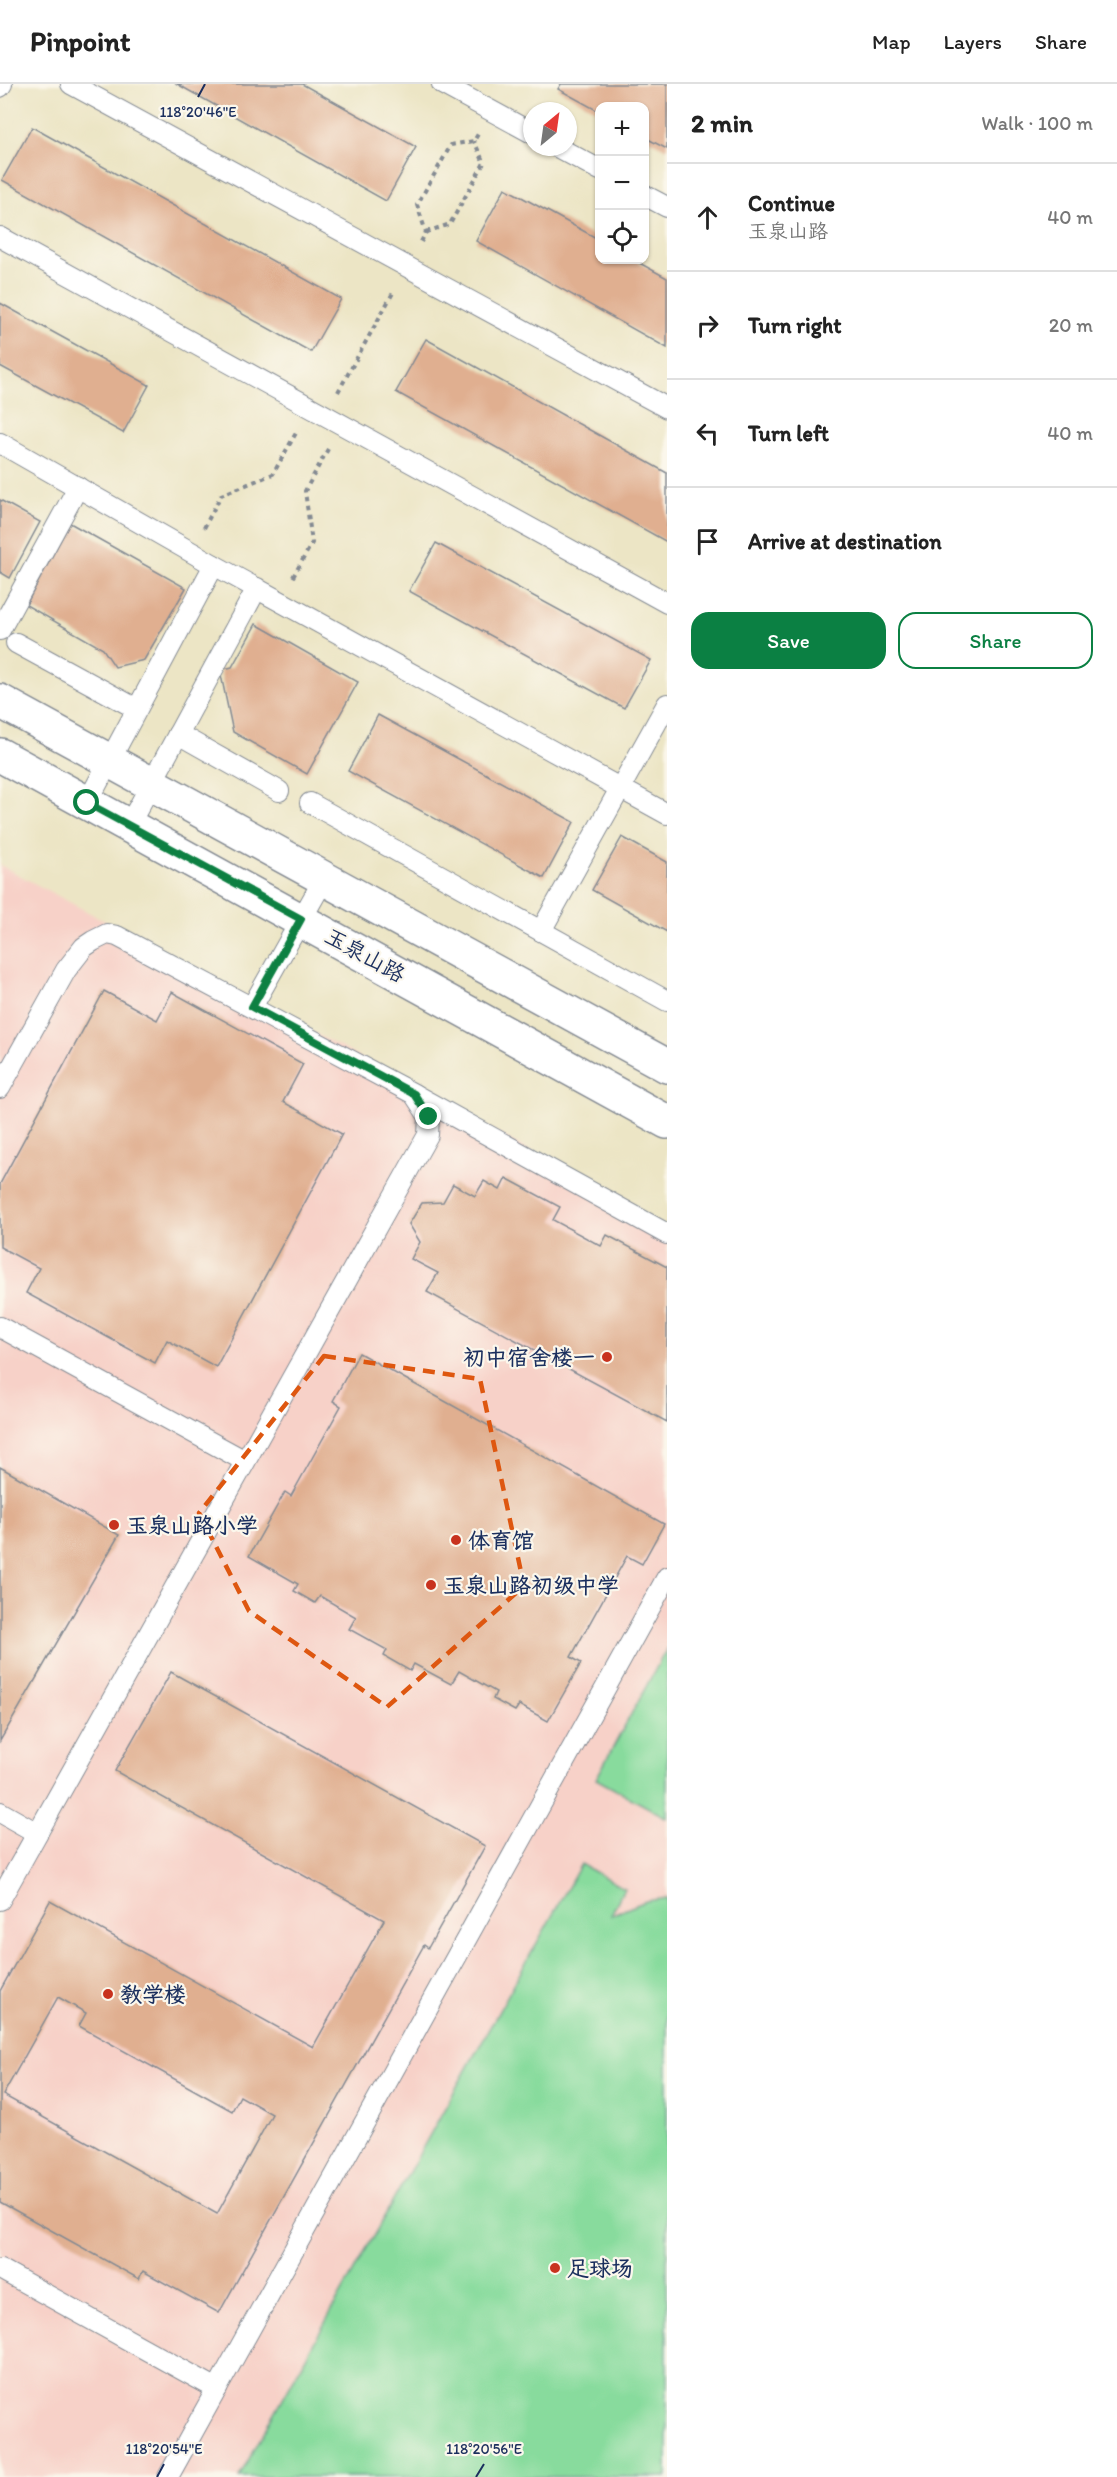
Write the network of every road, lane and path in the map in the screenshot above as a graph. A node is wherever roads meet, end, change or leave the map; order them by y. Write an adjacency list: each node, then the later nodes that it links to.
1 (71, 84): 12 (lane)
2 (442, 84): 3 (lane)
3 (492, 111): 4 (lane); 5 (path)
4 (523, 128)
5 (474, 141): 10 (path); 10 (path)
6 (574, 156): 7 (lane)
7 (595, 167)
8 (649, 197): 9 (lane)
9 (667, 207)
10 (426, 232): 12 (path)
11 (0, 237): 14 (lane)
12 (407, 267): 13 (lane); 14 (path)
13 (667, 408)
14 (325, 415): 15 (path); 22 (lane)
15 (312, 440): 18 (path); 21 (path)
16 (0, 443): 17 (lane)
17 (78, 487): 18 (lane); 23 (lane)
18 (191, 552): 19 (lane)
19 (214, 565): 20 (lane); 27 (lane)
20 (257, 588): 21 (lane); 28 (lane)
21 (279, 601): 32 (lane)
22 (667, 603)
23 (0, 630)
24 (16, 643): 27 (lane)
25 (0, 701): 30 (street, 玉泉山路)
26 (667, 704): 32 (lane)
27 (137, 709): 30 (lane)
28 (178, 734): 31 (lane); 33 (lane)
29 (0, 755): 34 (street, 玉泉山路)
30 (109, 762): 31 (street, 玉泉山路); 34 (lane)
31 (151, 784): 37 (lane); 38 (street, 玉泉山路)
32 (620, 788): 36 (lane); 40 (lane)
33 (279, 791)
34 (87, 803): 37 (street, 玉泉山路)
35 (310, 803): 40 (lane)
36 (667, 814)
37 (129, 825): 39 (street, 玉泉山路)
38 (324, 879): 39 (lane); 43 (street, 玉泉山路)
39 (301, 919): 42 (lane); 46 (street, 玉泉山路)
40 (541, 931): 41 (lane)
41 (667, 1001)
42 (252, 1007): 44 (lane); 45 (lane)
43 (667, 1066)
44 (0, 1088)
45 (414, 1094): 47 (lane); 49 (lane)
46 (667, 1122)
47 (667, 1234)
48 (0, 1327): 49 (lane)
49 (245, 1461): 52 (lane)
50 (667, 1577): 55 (lane)
51 (0, 1812): 52 (lane)
52 (38, 1833): 53 (lane)
53 (0, 1900)
54 (0, 2269): 55 (lane)
55 (217, 2390): 56 (lane)
56 (168, 2477)

